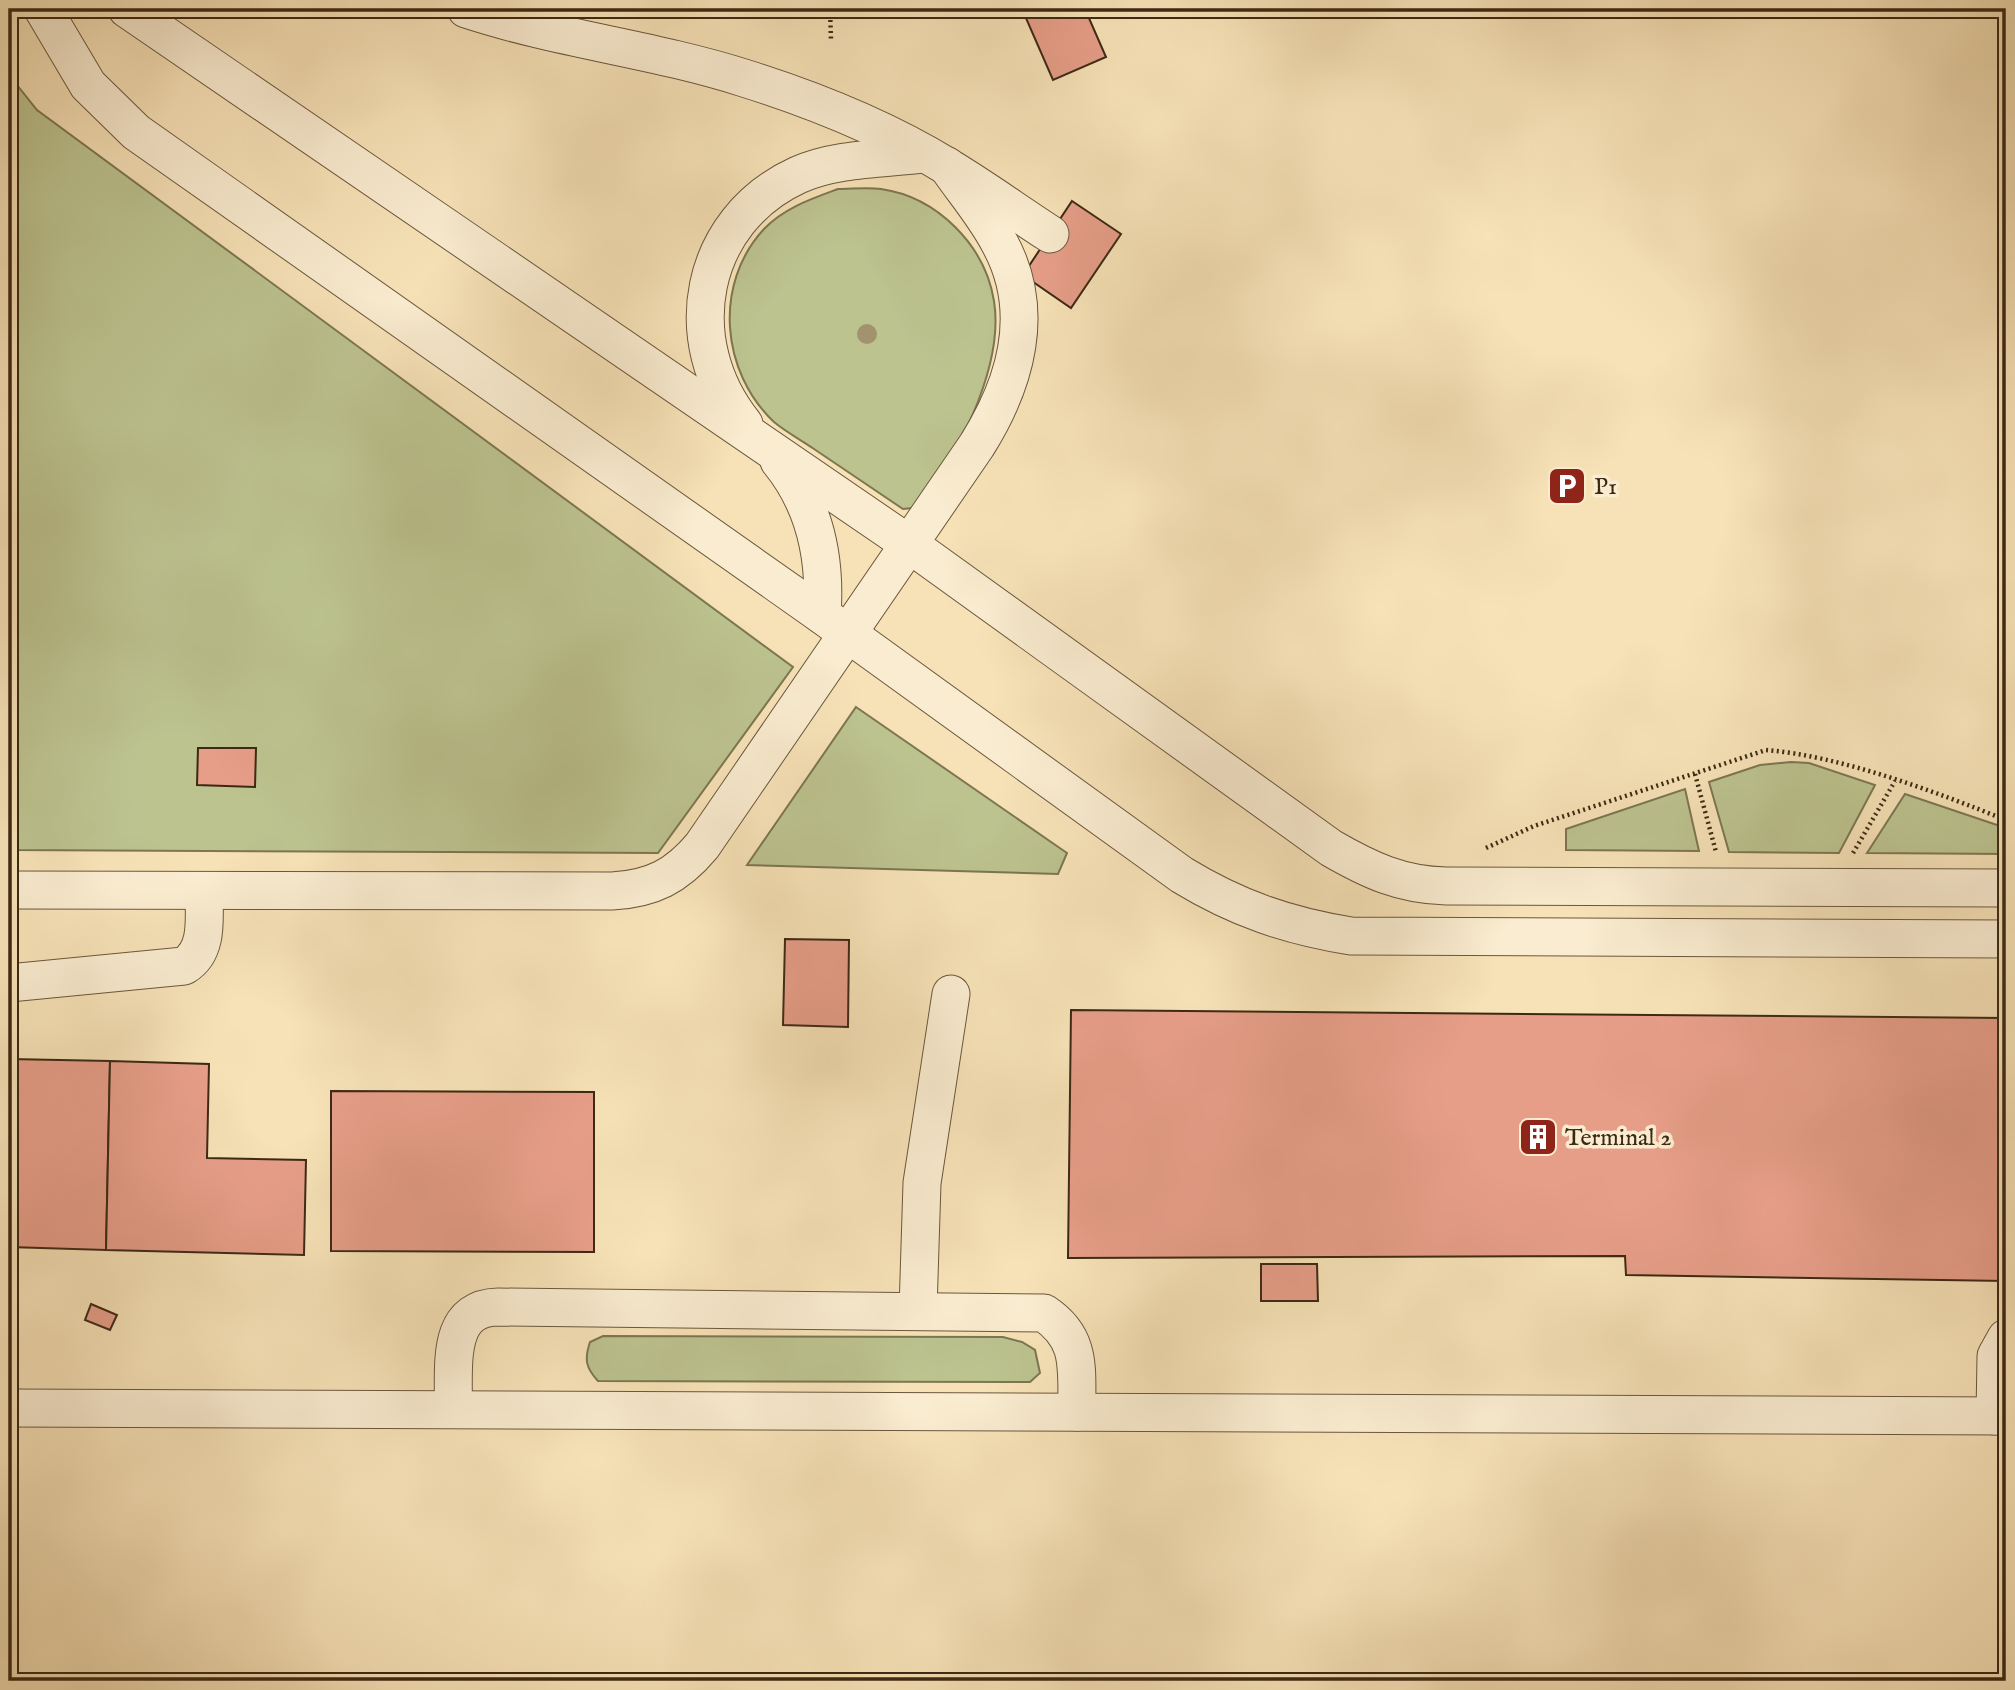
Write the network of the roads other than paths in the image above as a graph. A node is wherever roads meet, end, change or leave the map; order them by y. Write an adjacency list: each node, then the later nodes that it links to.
1 (43, 9): 8 (street)
2 (127, 9): 6 (street)
3 (466, 9): 4 (street)
4 (935, 160): 5 (street); 6 (street); 7 (street)
5 (1051, 234)
6 (764, 445): 7 (street); 8 (street)
7 (909, 544): 8 (street); 9 (street)
8 (835, 624): 11 (street); 12 (street)
9 (2006, 888)
10 (9, 890): 11 (street)
11 (204, 892): 13 (street)
12 (2006, 939)
13 (9, 983)
14 (951, 994): 15 (street)
15 (918, 1310): 18 (street); 19 (street)
16 (2006, 1338): 20 (street)
17 (9, 1408): 18 (street)
18 (453, 1409): 19 (street)
19 (1077, 1412): 20 (street)
20 (2001, 1416)

